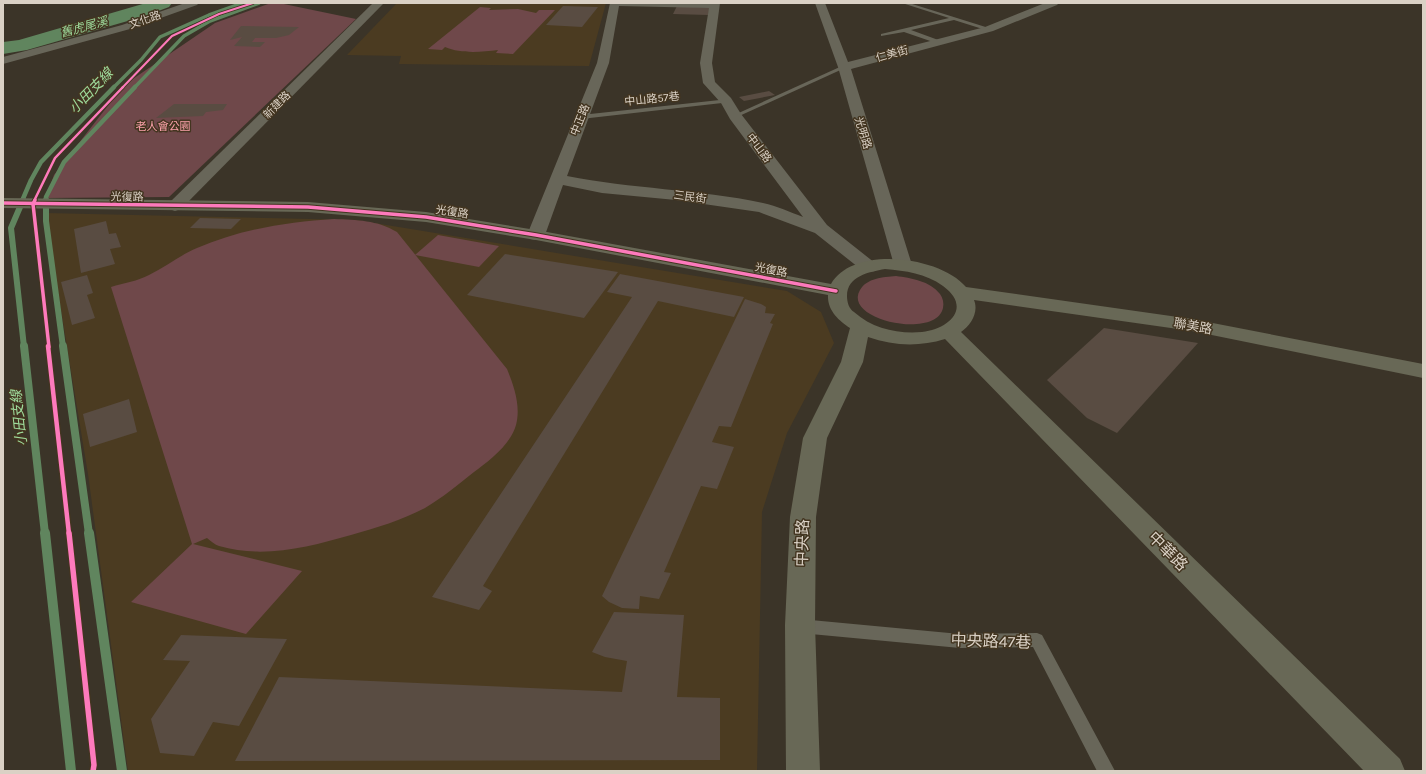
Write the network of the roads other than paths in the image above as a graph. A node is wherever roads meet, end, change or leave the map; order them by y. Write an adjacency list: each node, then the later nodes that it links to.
1 (194, 3): 15 (street, 文化路)
2 (379, 3): 22 (street, 新建路)
3 (615, 3): 8 (street); 19 (street, 中正路)
4 (820, 3): 16 (street, 光明路)
5 (904, 3): 9 (lane)
6 (921, 3): 9 (lane)
7 (1054, 3): 11 (street, 仁美街)
8 (715, 4): 17 (street, 中山路)
9 (913, 6): 10 (lane)
10 (953, 18): 11 (lane); 12 (lane)
11 (989, 29): 14 (street, 仁美街)
12 (905, 30): 13 (lane); 14 (lane)
13 (883, 35)
14 (939, 42): 16 (street, 仁美街)
15 (3, 61)
16 (844, 68): 18 (lane, 仁美街); 25 (street, 光明路)
17 (728, 101): 18 (street, 中山路); 19 (lane, 中山路57巷)
18 (735, 116): 23 (street, 中山路)
19 (581, 117): 20 (street, 中正路)
20 (557, 179): 23 (street, 三民街); 24 (street, 中正路)
21 (3, 203): 22 (street, 光復路)
22 (175, 206): 24 (street, 光復路)
23 (821, 229): 26 (street, 中山路)
24 (536, 235): 27 (street, 光復路)
25 (903, 265): 26 (street); 28 (street)
26 (869, 266): 27 (street)
27 (836, 291): 29 (street)
28 (961, 292): 30 (street); 31 (street, 聯美路)
29 (862, 326): 30 (street); 32 (street, 中央路)
30 (949, 331): 35 (street, 中華路)
31 (1423, 371)
32 (800, 626): 33 (street, 中央路); 34 (lane, 中央路47巷)
33 (803, 771)
34 (1106, 771)
35 (1388, 771)

